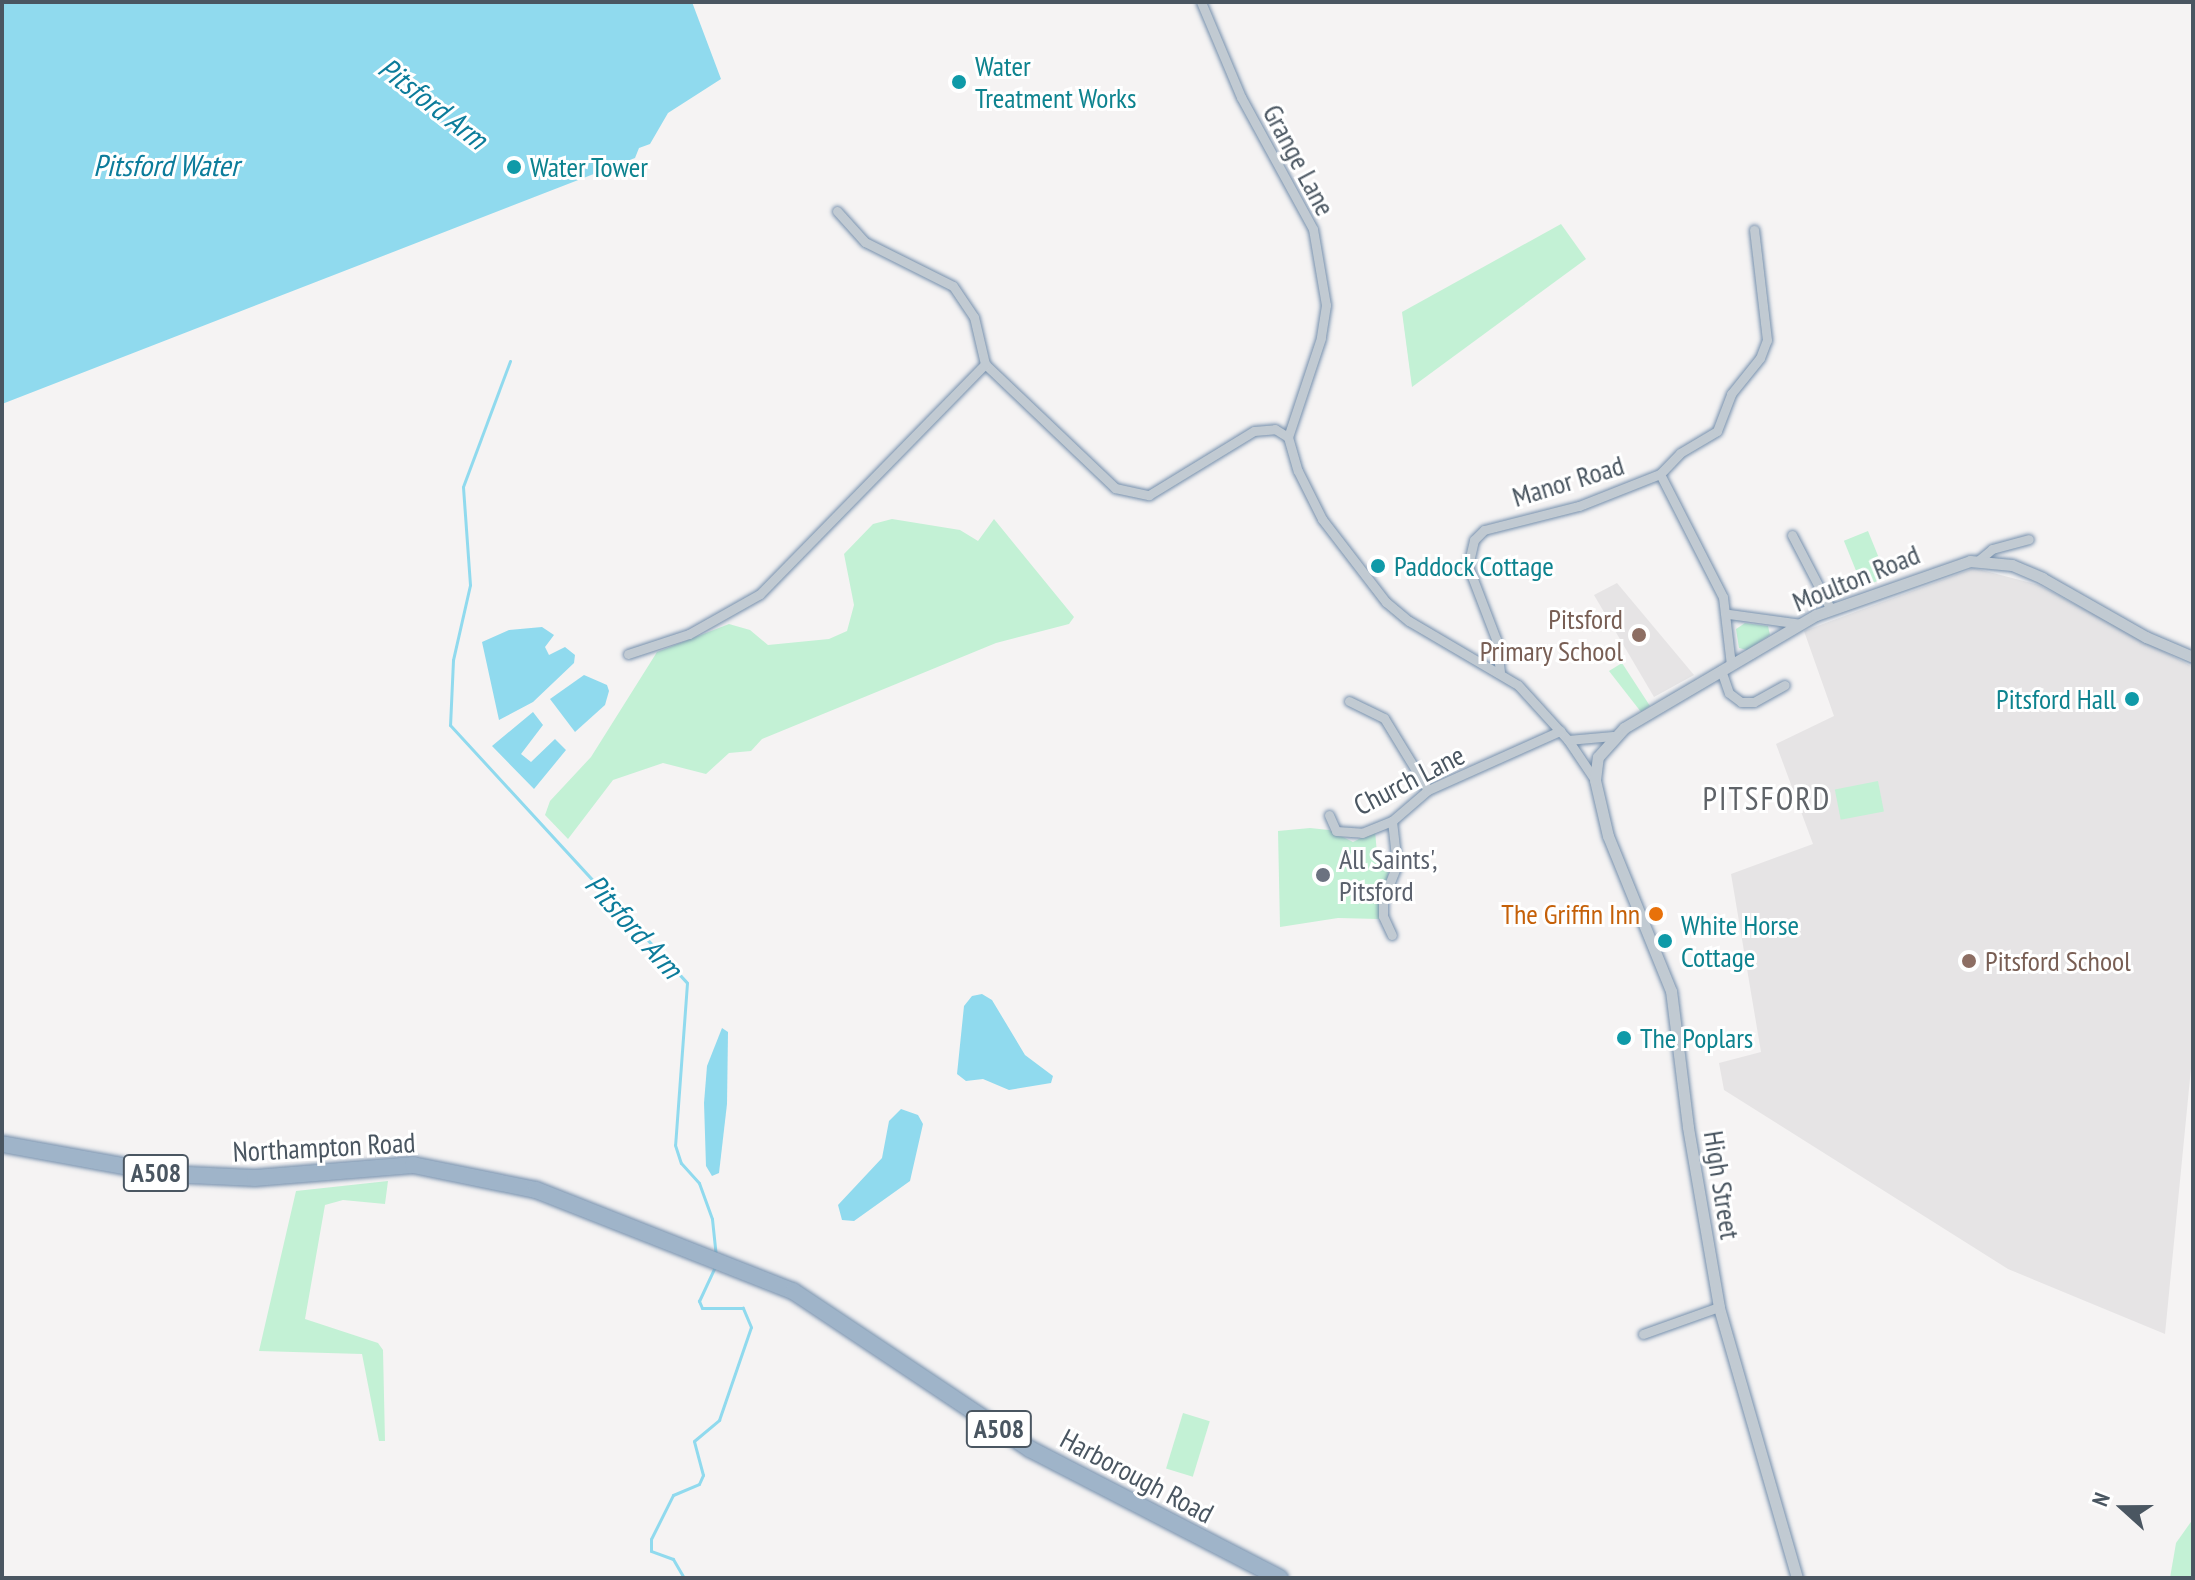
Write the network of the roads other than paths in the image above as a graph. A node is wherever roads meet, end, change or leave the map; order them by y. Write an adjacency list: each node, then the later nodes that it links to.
1 (1201, 2): 5 (street, Grange Lane)
2 (837, 211): 4 (street)
3 (1754, 230): 6 (street)
4 (985, 364): 5 (street); 13 (street)
5 (1288, 437): 16 (street)
6 (1660, 474): 11 (street, Manor Road); 16 (street, Manor Road)
7 (1792, 535): 10 (street)
8 (2029, 539): 9 (street)
9 (1979, 560): 10 (street, Moulton Road); 14 (street, Moulton Road)
10 (1830, 608): 12 (street, Moulton Road)
11 (1729, 614): 12 (street); 15 (street, Manor Road)
12 (1801, 624): 15 (street, Moulton Road)
13 (628, 654)
14 (2193, 657)
15 (1726, 667): 17 (street); 20 (street, Moulton Road)
16 (1500, 672): 19 (street)
17 (1785, 685)
18 (1349, 701): 23 (street)
19 (1560, 731): 21 (street); 23 (street, Church Lane)
20 (1613, 736): 21 (street); 22 (street)
21 (1568, 740): 22 (street)
22 (1595, 780): 29 (street, High Street)
23 (1428, 790): 25 (street, Church Lane)
24 (1329, 815): 25 (street, Church Lane)
25 (1392, 821): 26 (street)
26 (1392, 935)
27 (2, 1144): 28 (highway, Northampton Road / A508)
28 (729, 1264): 31 (highway, Harborough Road / A508)
29 (1719, 1307): 30 (street); 32 (street, High Street)
30 (1643, 1334)
31 (1280, 1578)
32 (1797, 1578)

